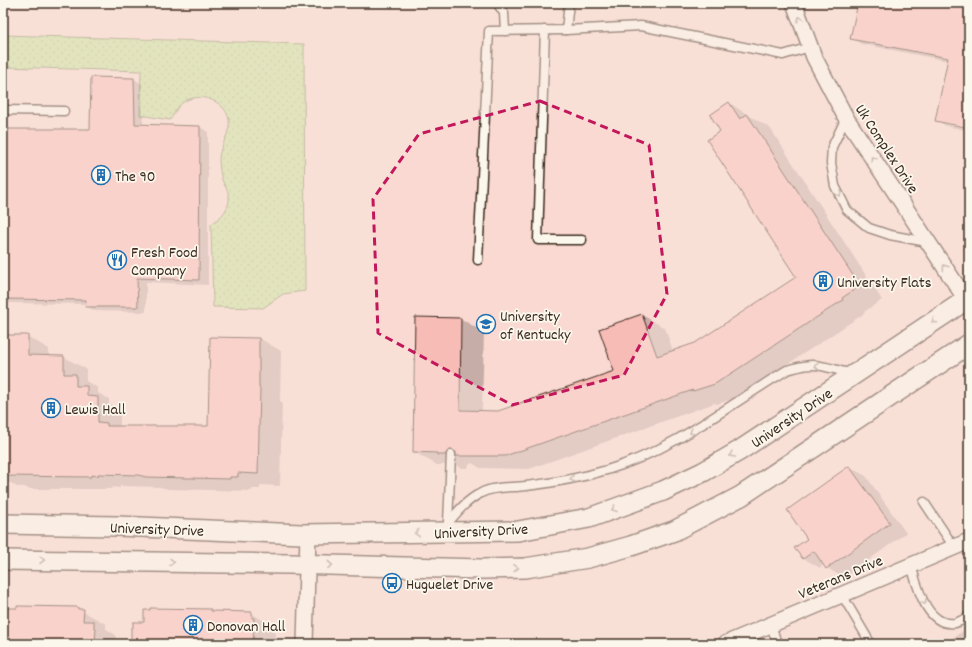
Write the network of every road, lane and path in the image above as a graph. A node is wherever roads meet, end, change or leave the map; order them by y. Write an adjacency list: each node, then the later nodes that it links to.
1 (497, 3): 6 (lane)
2 (569, 3): 5 (lane)
3 (794, 3): 7 (street, Uk Complex Drive, one-way to 3)
4 (545, 30): 5 (lane); 6 (lane); 11 (lane)
5 (566, 30): 7 (lane)
6 (505, 31): 13 (lane)
7 (810, 47): 10 (street, Uk Complex Drive)
8 (3, 110): 9 (lane)
9 (64, 111)
10 (846, 118): 12 (street, Uk Complex Drive, one-way to 10); 12 (lane, one-way to 12)
11 (582, 240)
12 (928, 242): 14 (street, Uk Complex Drive, one-way to 12)
13 (478, 260)
14 (968, 300): 16 (street, University Drive, one-way to 16)
15 (969, 344): 25 (street, University Drive, one-way to 15)
16 (855, 374): 20 (street, University Drive, one-way to 20); 20 (lane, one-way to 20)
17 (451, 455): 20 (lane)
18 (924, 502): 23 (lane)
19 (3, 524): 21 (street, University Drive)
20 (448, 528): 21 (street, University Drive, one-way to 21)
21 (308, 533): 25 (street)
22 (969, 541): 23 (street, Veterans Drive)
23 (954, 547): 26 (street, Veterans Drive)
24 (3, 560): 25 (street, University Drive, one-way to 25)
25 (307, 565): 31 (street)
26 (911, 565): 27 (street, Veterans Drive); 28 (lane, one-way to 28)
27 (842, 595): 29 (street, Veterans Drive); 30 (lane)
28 (969, 616)
29 (771, 624): 32 (street, Veterans Drive); 33 (lane)
30 (868, 642)
31 (306, 644)
32 (725, 644)
33 (777, 644)

